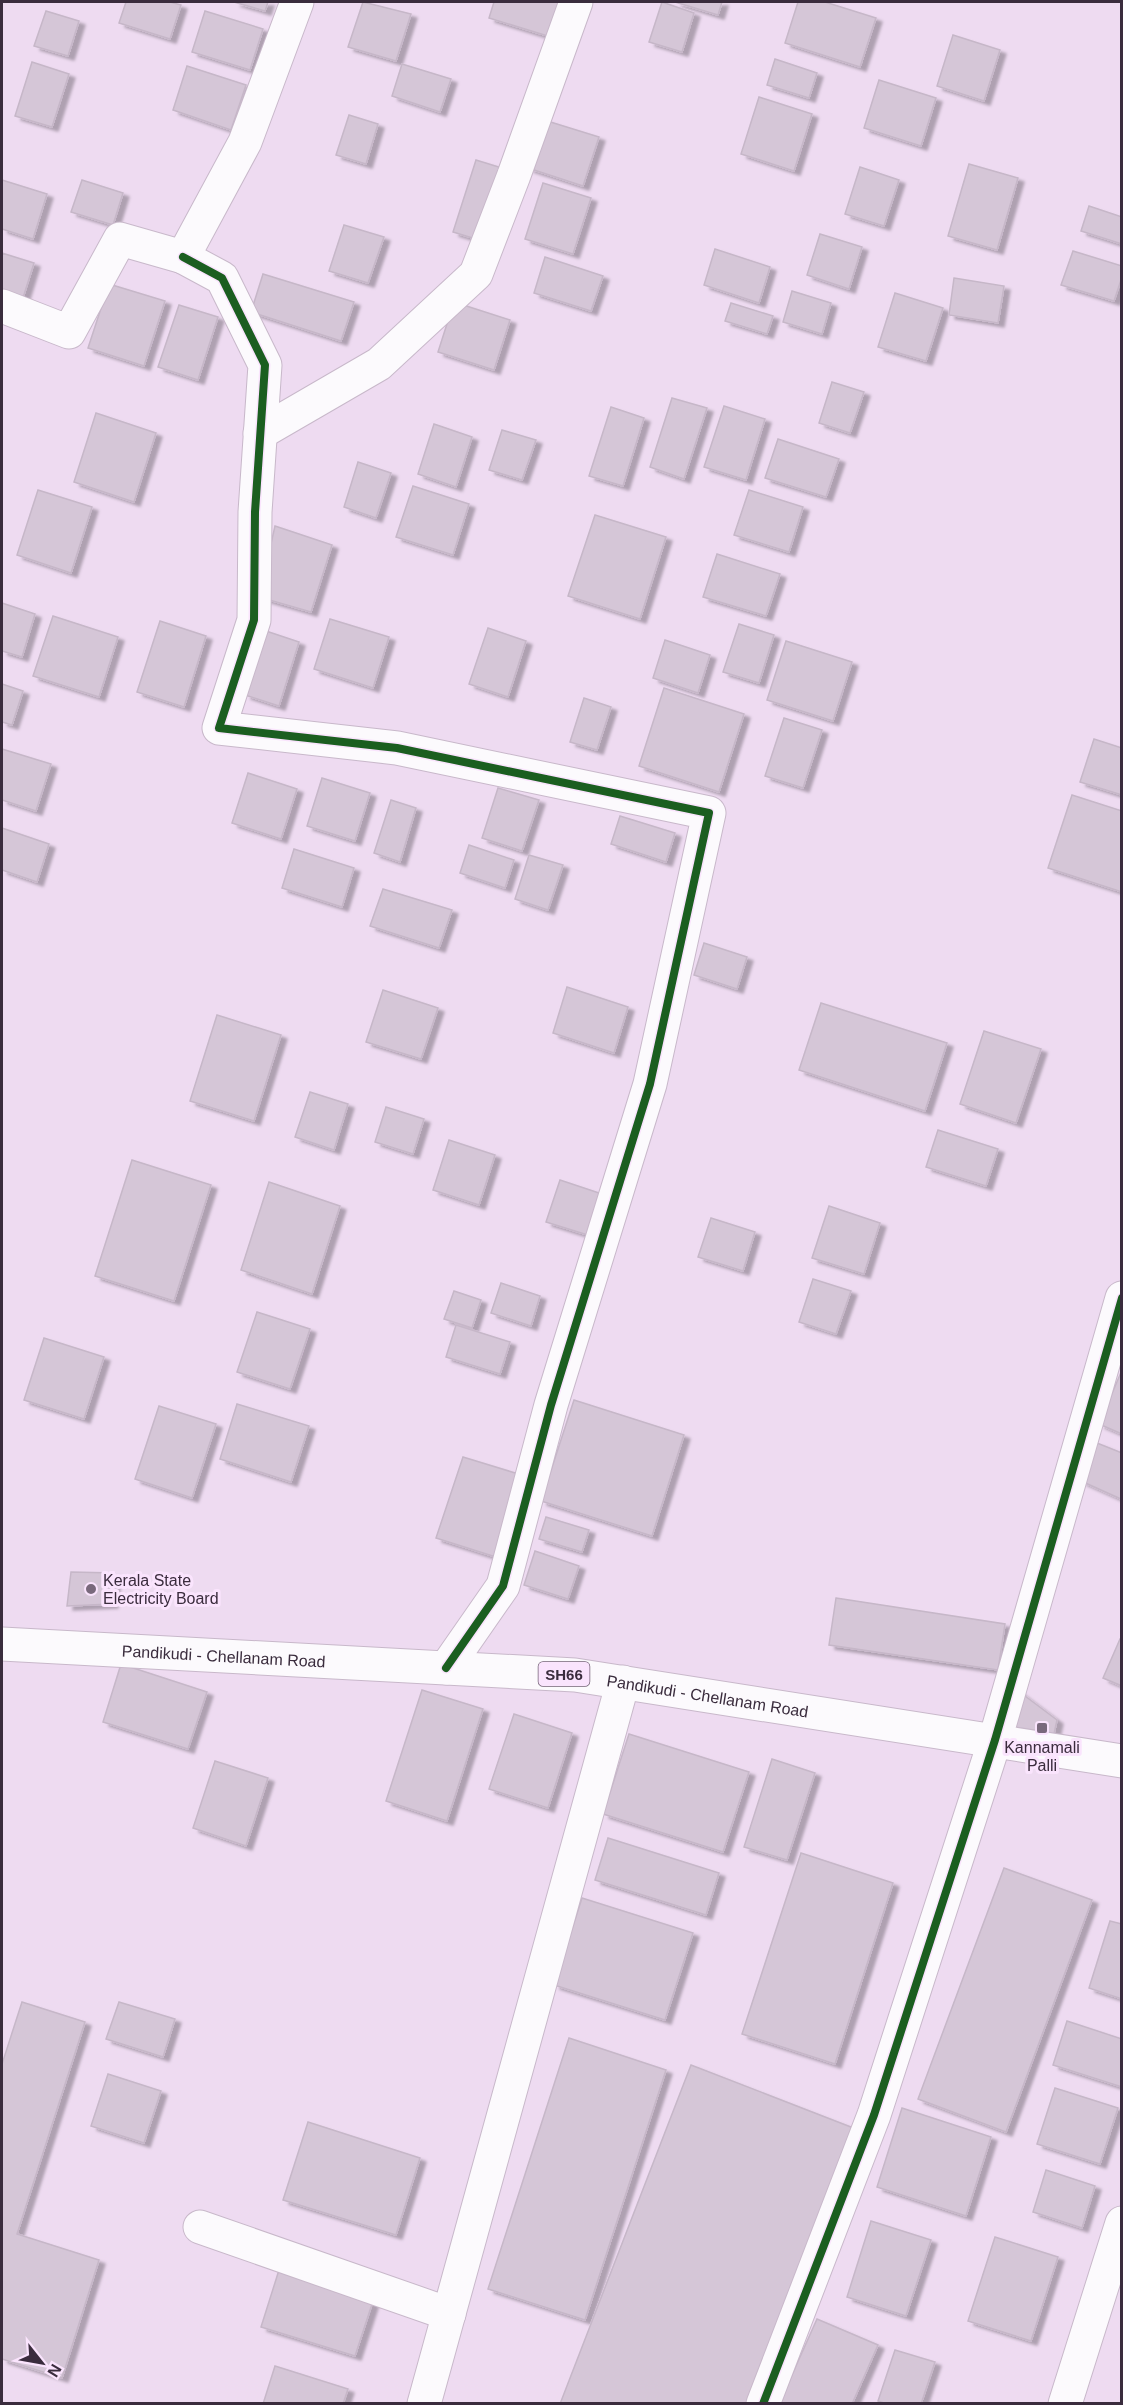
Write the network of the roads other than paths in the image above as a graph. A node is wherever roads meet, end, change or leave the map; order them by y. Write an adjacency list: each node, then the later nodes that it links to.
1 (297, 2): 3 (street)
2 (576, 2): 5 (street)
3 (183, 256): 4 (street); 5 (street)
4 (2, 306)
5 (260, 433): 8 (street)
6 (1122, 1298): 10 (street)
7 (2, 1644): 8 (street, Pandikudi - Chellanam Road / SH66)
8 (446, 1668): 9 (street, Pandikudi - Chellanam Road / SH66)
9 (623, 1682): 10 (street, Pandikudi - Chellanam Road / SH66); 14 (street)
10 (995, 1740): 11 (street, Pandikudi - Chellanam Road / SH66); 16 (street)
11 (1122, 1761)
12 (1122, 2223): 17 (street)
13 (200, 2227): 14 (street)
14 (449, 2314): 15 (street)
15 (424, 2403)
16 (763, 2403)
17 (1065, 2403)

